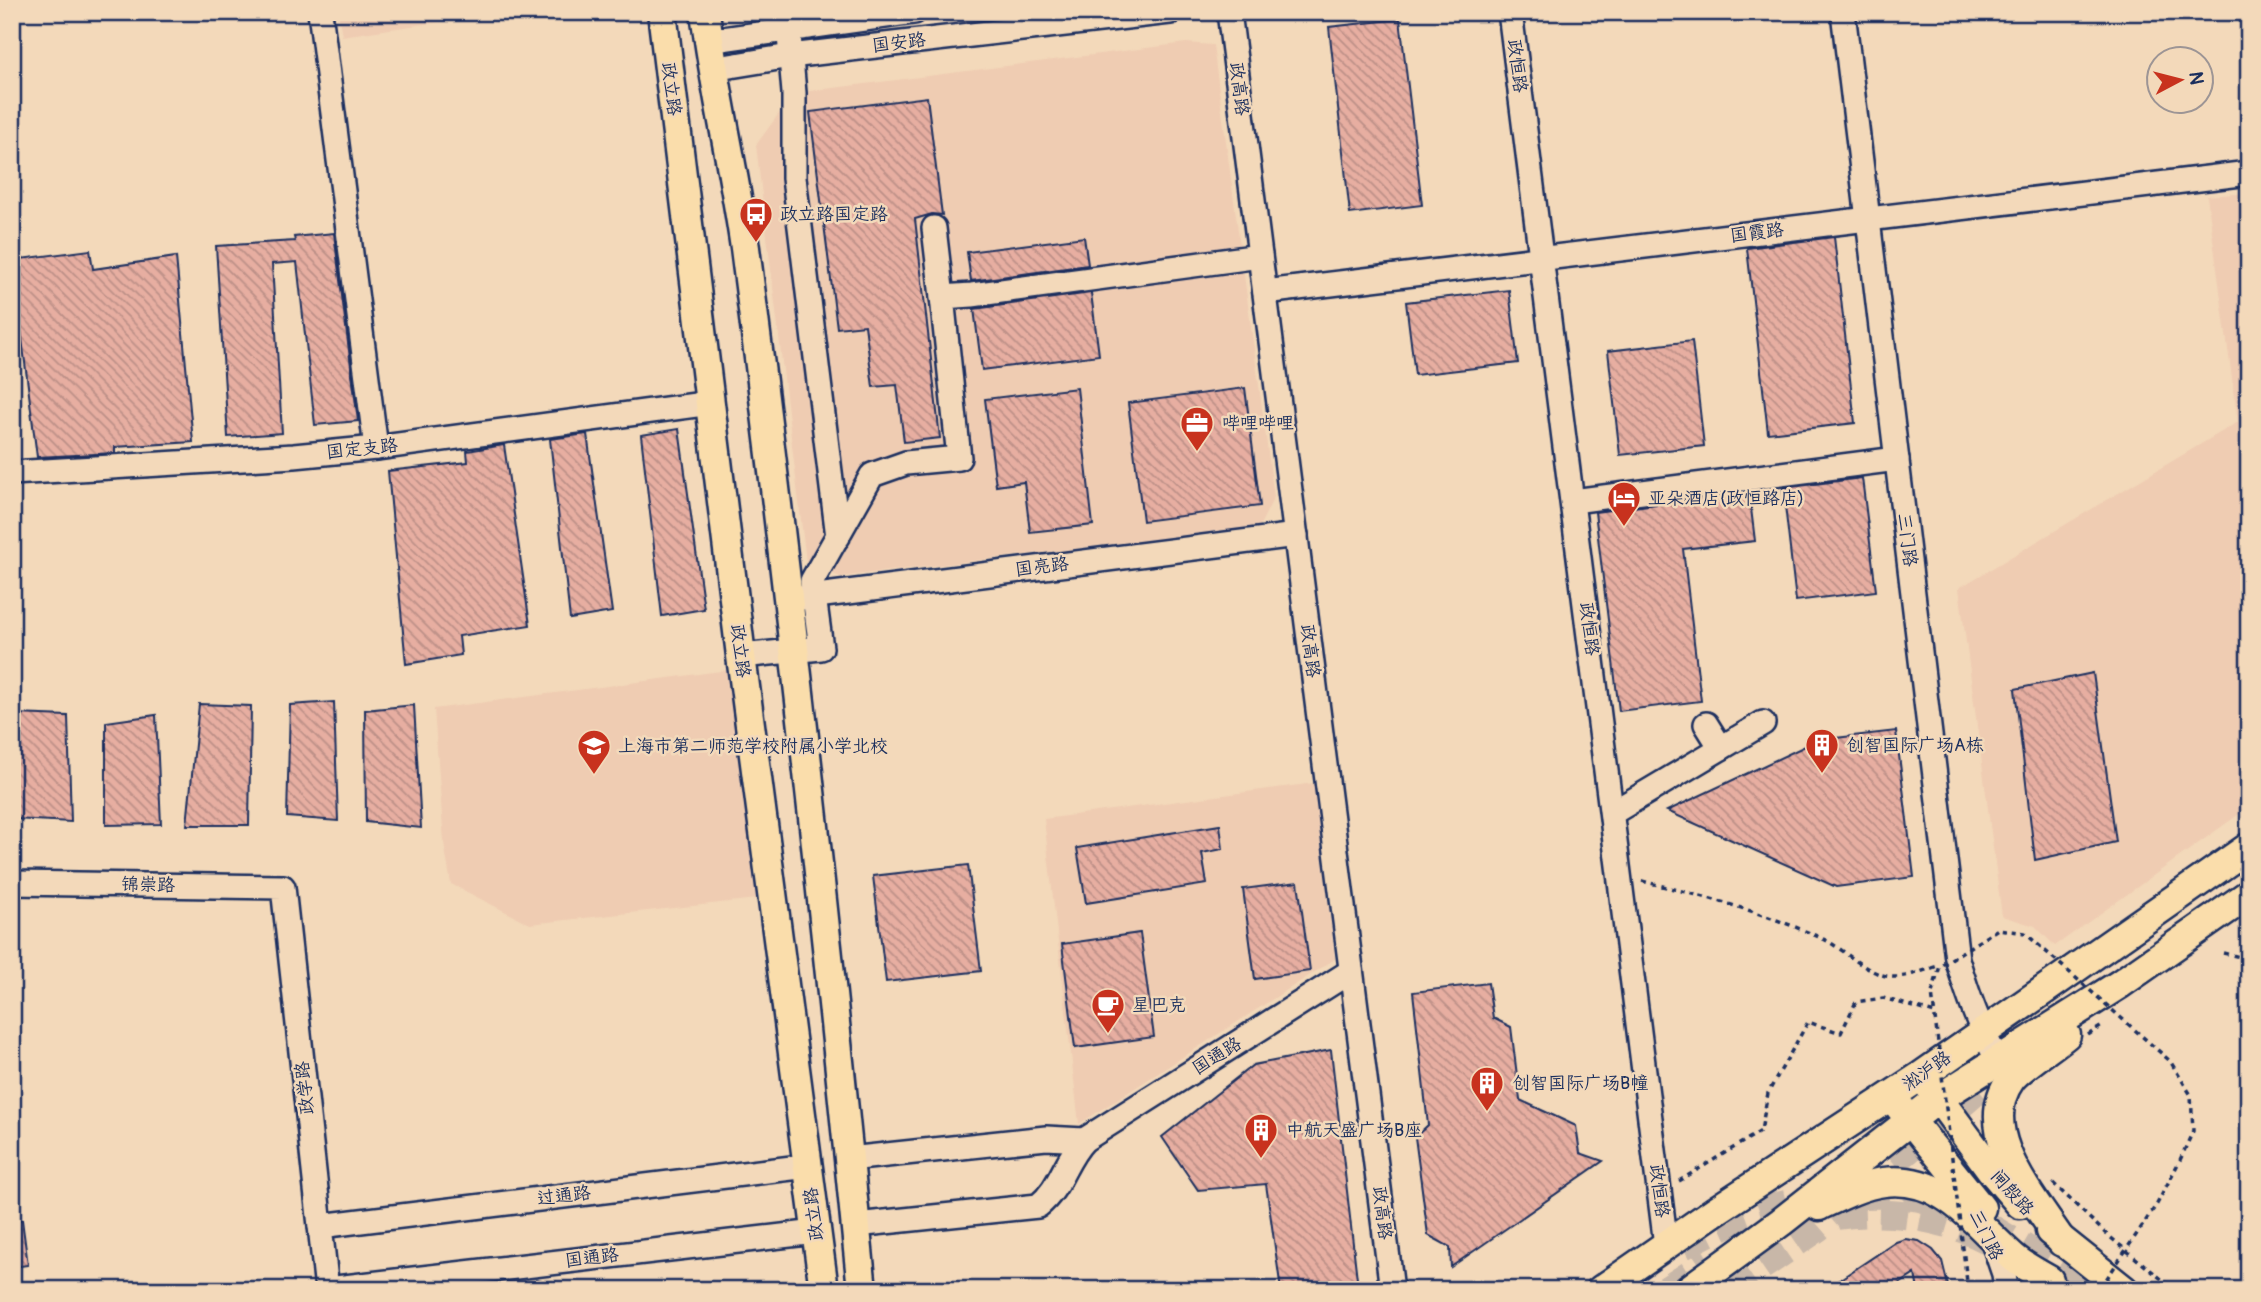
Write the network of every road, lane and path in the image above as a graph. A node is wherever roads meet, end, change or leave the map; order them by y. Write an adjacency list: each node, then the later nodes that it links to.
1 (320, 12): 21 (street)
2 (662, 12): 20 (main road, 政立路)
3 (705, 12): 10 (main road)
4 (914, 12): 9 (street, 国安路)
5 (1170, 12): 11 (street, 国安路)
6 (1229, 12): 16 (street, 政高路)
7 (1510, 12): 17 (street, 政恒路)
8 (1843, 12): 14 (street, 三门路)
9 (787, 21): 10 (street, 国安路); 11 (street)
10 (708, 41): 12 (main road)
11 (790, 56): 12 (street, 国安路); 26 (street)
12 (712, 69): 27 (main road)
13 (2249, 173): 14 (street, 国霞路)
14 (1867, 220): 17 (street, 国霞路); 22 (street, 三门路)
15 (934, 228): 19 (street)
16 (1260, 256): 18 (street, 政高路); 19 (street)
17 (1542, 259): 18 (street, 国霞路); 24 (street, 政恒路)
18 (1265, 292): 25 (street, 政高路)
19 (942, 297): 26 (street)
20 (711, 403): 21 (street, 国定支路); 29 (main road, 政立路)
21 (376, 448): 23 (street, 国定支路)
22 (1896, 459): 24 (street); 47 (street, 三门路)
23 (12, 473)
24 (1573, 501): 33 (street, 政恒路)
25 (1296, 535): 27 (street, 国亮路); 42 (street, 政高路)
26 (838, 537): 27 (street)
27 (801, 598): 28 (main road)
28 (793, 650): 29 (street); 55 (main road)
29 (741, 656): 56 (main road, 政立路)
30 (1763, 723): 32 (street)
31 (1706, 724): 32 (street)
32 (1721, 748): 33 (street)
33 (1612, 813): 35 (street, 政恒路)
34 (2249, 847): 47 (main road, 淞沪路)
35 (1619, 876): 41 (path); 59 (street, 政恒路)
36 (12, 883): 37 (street, 锦崇路)
37 (283, 887): 62 (street, 政学路)
38 (2249, 894): 43 (main road, 淞沪路)
39 (2223, 953): 40 (path)
40 (2249, 959)
41 (1940, 966): 44 (path, bridge); 78 (path, bridge)
42 (1351, 971): 54 (street, 国通路); 73 (street, 政高路)
43 (2123, 997): 45 (path); 49 (main road, 淞沪路); 65 (main road)
44 (1935, 1013): 59 (path); 76 (path, bridge)
45 (2115, 1017)
46 (2104, 1024): 48 (path)
47 (1982, 1032): 49 (street, 三门路); 50 (main road, 淞沪路)
48 (2083, 1039)
49 (1998, 1060): 52 (main road, 淞沪路)
50 (1921, 1076): 51 (main road, 淞沪路); 52 (main road, 闸殷路)
51 (1890, 1096): 53 (main road, 闸殷路); 66 (main road, 淞沪路)
52 (1939, 1098): 53 (main road, 淞沪路); 65 (main road, 闸殷路)
53 (1910, 1120): 57 (main road, 闸殷路); 60 (main road, 淞沪路)
54 (1084, 1140): 55 (street); 61 (street, 国通路)
55 (849, 1159): 61 (main road)
56 (808, 1166): 62 (street, 过通路); 63 (main road, 政立路)
57 (1959, 1182): 64 (street, 三门路); 67 (main road, 闸殷路)
58 (2051, 1182): 80 (path)
59 (1659, 1193): 66 (street, 政恒路)
60 (1781, 1222): 64 (main road); 75 (main road, 淞沪路)
61 (856, 1225): 72 (main road)
62 (320, 1226): 70 (street, 政学路)
63 (816, 1231): 70 (street, 国通路); 71 (main road, 政立路)
64 (1991, 1237): 67 (main road); 77 (street, 三门路)
65 (2062, 1242): 79 (main road, 闸殷路)
66 (1666, 1245): 74 (main road, 淞沪路)
67 (2054, 1285)
68 (27, 1290): 69 (path)
69 (58, 1290)
70 (327, 1290)
71 (824, 1290)
72 (862, 1290)
73 (1392, 1290)
74 (1601, 1290)
75 (1688, 1290)
76 (1968, 1290)
77 (2006, 1290)
78 (2099, 1290)
79 (2124, 1290)
80 (2175, 1290)

